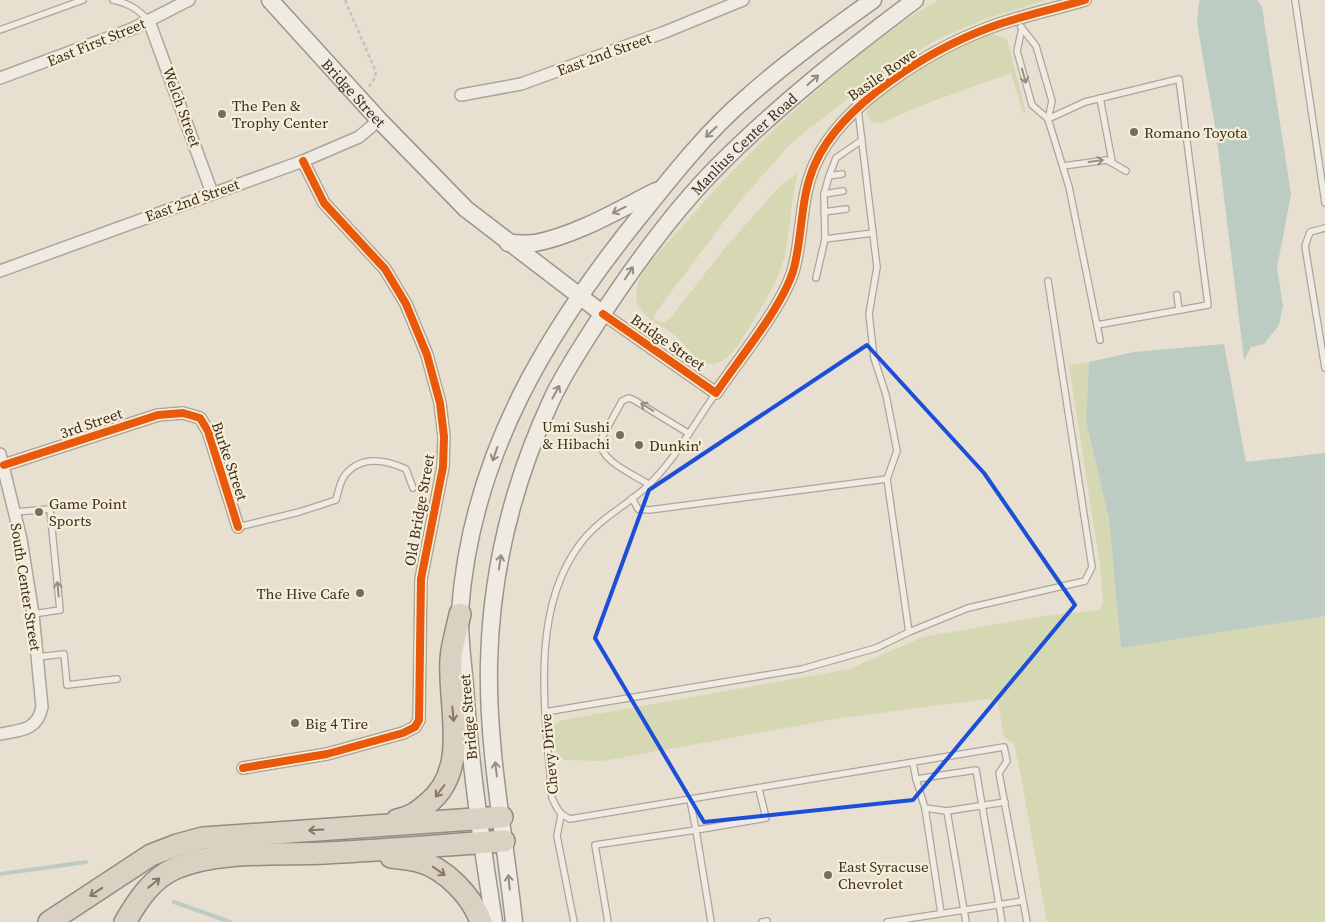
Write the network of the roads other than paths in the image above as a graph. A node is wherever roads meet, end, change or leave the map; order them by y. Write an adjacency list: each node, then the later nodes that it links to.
1 (82, 0): 12 (lane)
2 (113, 0): 10 (lane)
3 (189, 0): 10 (street, East First Street)
4 (743, 0): 14 (street, East 2nd Street)
5 (873, 0): 26 (main road, Manlius Center Road, one-way to 26)
6 (914, 0): 43 (main road, Manlius Center Road, one-way to 6)
7 (1085, 0): 11 (street, Basile Rowe)
8 (1295, 0): 30 (lane)
9 (274, 4): 18 (main road, Bridge Street)
10 (149, 21): 13 (street, East First Street); 28 (street, Welch Street)
11 (1020, 24): 16 (street, Basile Rowe); 17 (lane); 17 (lane, one-way to 17)
12 (0, 30)
13 (0, 78)
14 (461, 95)
15 (1100, 98): 17 (lane); 21 (lane); 42 (lane)
16 (858, 107): 19 (lane); 47 (street, Basile Rowe)
17 (1048, 119): 22 (lane)
18 (379, 120): 20 (street, East 2nd Street); 36 (main road, Bridge Street)
19 (862, 140): 25 (lane); 34 (lane)
20 (303, 161): 28 (street, East 2nd Street); 66 (street, Old Bridge Street)
21 (1112, 161): 22 (lane, one-way to 21); 23 (lane)
22 (1063, 166): 44 (lane)
23 (1126, 171)
24 (842, 174): 25 (lane)
25 (829, 176): 29 (lane)
26 (662, 187): 36 (main road, one-way to 36); 41 (main road, Manlius Center Road)
27 (843, 191): 29 (lane)
28 (212, 193): 37 (street, East 2nd Street)
29 (824, 194): 32 (lane)
30 (1325, 203)
31 (846, 209): 32 (lane)
32 (824, 212): 35 (lane)
33 (1325, 228): 46 (lane)
34 (873, 233): 35 (lane); 52 (lane)
35 (825, 239): 38 (lane)
36 (508, 243): 41 (main road, Bridge Street)
37 (0, 271)
38 (816, 278)
39 (1048, 281): 60 (lane)
40 (1177, 295): 42 (lane)
41 (578, 297): 43 (main road, Bridge Street); 59 (main road, Bridge Street, one-way to 59)
42 (1179, 310): 44 (lane)
43 (603, 314): 47 (street, Bridge Street); 75 (main road, Bridge Street, one-way to 43)
44 (1097, 324): 45 (lane)
45 (1100, 340)
46 (1325, 368)
47 (716, 393): 49 (lane, Chevy Drive)
48 (187, 414): 51 (street, 3rd Street); 57 (street, Burke Street)
49 (688, 433): 53 (lane, Chevy Drive); 53 (lane, one-way to 53)
50 (0, 454): 51 (street, South Center Street)
51 (4, 465): 56 (street, South Center Street)
52 (887, 479): 55 (lane); 60 (lane)
53 (648, 484): 55 (lane, Chevy Drive)
54 (413, 488): 57 (lane)
55 (632, 498): 63 (lane, Chevy Drive)
56 (14, 512): 58 (street, South Center Street); 58 (lane, one-way to 56)
57 (238, 527)
58 (33, 614): 61 (street, South Center Street)
59 (460, 614): 76 (main road, Bridge Street); 77 (highway, one-way to 77)
60 (909, 632): 63 (lane)
61 (37, 657): 62 (lane); 64 (street, South Center Street)
62 (117, 679)
63 (545, 712): 74 (lane, Chevy Drive)
64 (0, 734)
65 (913, 763): 67 (lane); 68 (lane, Chevy Drive); 70 (lane, Chevy Drive)
66 (243, 768)
67 (916, 779): 71 (lane); 72 (lane)
68 (759, 788): 69 (lane, Chevy Drive); 78 (lane)
69 (690, 800): 74 (lane, Chevy Drive); 78 (lane)
70 (1005, 802): 71 (lane); 82 (lane)
71 (982, 806): 73 (lane); 83 (lane)
72 (925, 808): 73 (lane); 85 (lane)
73 (947, 811): 84 (lane)
74 (561, 815): 93 (lane)
75 (502, 817): 76 (highway); 79 (main road, Bridge Street)
76 (479, 819): 77 (highway); 80 (main road, Bridge Street)
77 (365, 827): 88 (highway, one-way to 88)
78 (696, 830): 94 (lane); 95 (lane)
79 (504, 841): 80 (highway); 92 (main road, Bridge Street, one-way to 79)
80 (482, 843): 81 (highway); 91 (main road, Bridge Street)
81 (359, 851): 89 (highway, one-way to 81); 90 (highway, one-way to 90)
82 (1024, 901): 83 (lane); 100 (lane)
83 (999, 904): 84 (lane); 99 (lane)
84 (964, 909): 85 (lane); 98 (lane)
85 (941, 913): 86 (lane)
86 (930, 915): 87 (lane); 97 (lane)
87 (899, 921): 96 (lane)
88 (49, 922)
89 (125, 922)
90 (481, 922)
91 (494, 922)
92 (514, 922)
93 (574, 922)
94 (608, 922)
95 (712, 922)
96 (887, 922)
97 (931, 922)
98 (966, 922)
99 (1002, 922)
100 (1027, 922)

